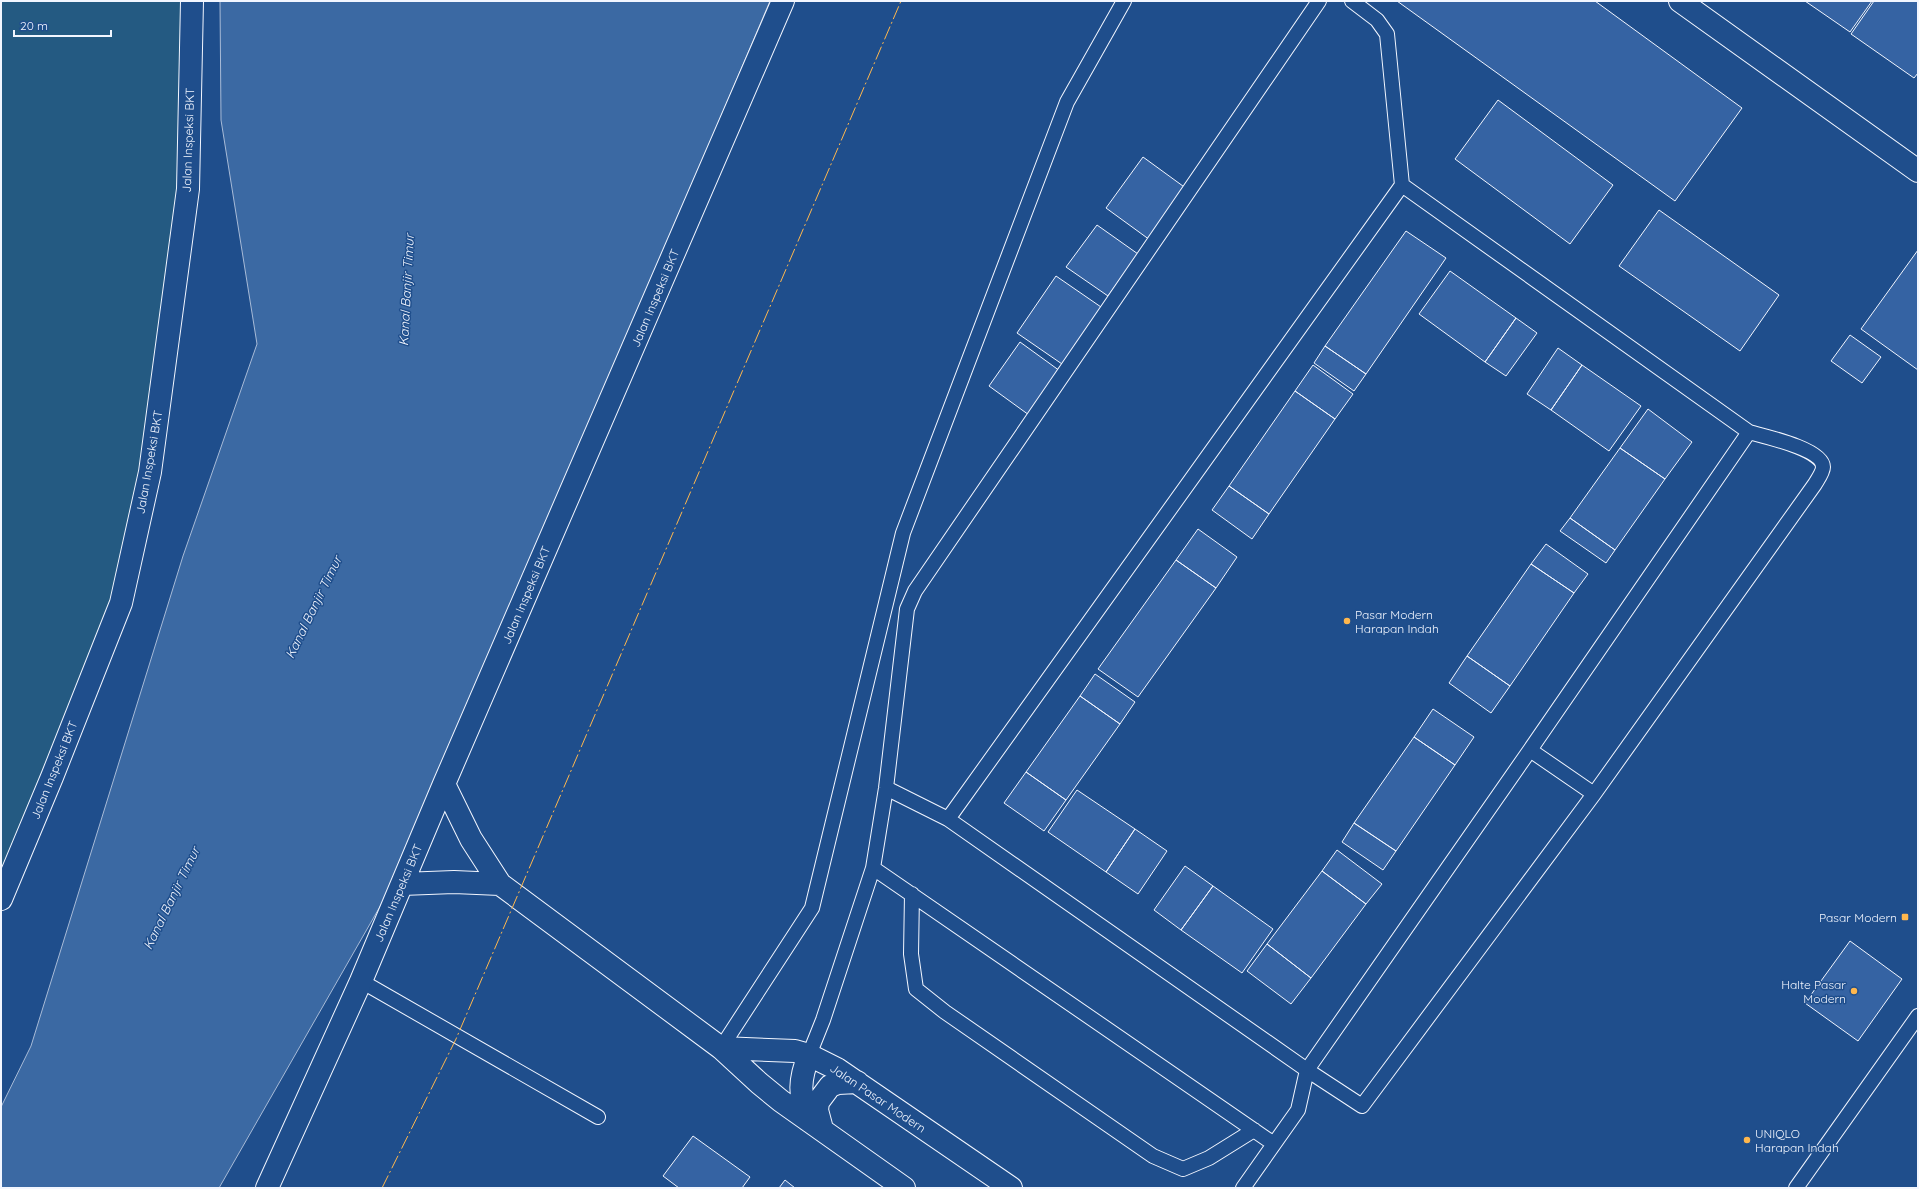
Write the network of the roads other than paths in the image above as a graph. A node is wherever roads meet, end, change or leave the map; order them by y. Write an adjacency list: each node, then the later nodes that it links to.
1 (192, 1): 19 (street, Jalan Inspeksi BKT)
2 (783, 1): 11 (street, Jalan Inspeksi BKT)
3 (1124, 1): 22 (lane)
4 (1319, 1): 12 (lane)
5 (1352, 1): 8 (lane)
6 (1680, 1): 7 (street)
7 (1918, 171)
8 (1402, 185): 9 (lane); 14 (lane)
9 (1748, 432): 10 (lane); 13 (lane)
10 (1530, 750): 13 (lane); 24 (lane)
11 (444, 784): 16 (street, Jalan Inspeksi BKT); 17 (street)
12 (886, 788): 14 (lane); 15 (lane)
13 (1594, 794): 24 (lane)
14 (948, 819): 24 (lane)
15 (873, 868): 18 (lane); 23 (lane)
16 (402, 884): 17 (street); 20 (street, Jalan Inspeksi BKT)
17 (500, 884): 22 (street)
18 (912, 894): 28 (lane); 28 (lane)
19 (1, 899)
20 (361, 981): 26 (lane); 30 (street, Jalan Inspeksi BKT)
21 (1918, 1016): 34 (lane)
22 (721, 1048): 23 (street, Jalan Pasar Modern); 27 (street)
23 (809, 1055): 25 (street, Jalan Pasar Modern); 27 (street)
24 (1307, 1070): 29 (lane)
25 (857, 1082): 27 (street); 32 (street, Jalan Pasar Modern)
26 (598, 1117)
27 (815, 1124): 31 (street)
28 (1254, 1130): 29 (lane)
29 (1274, 1144): 33 (lane)
30 (267, 1188)
31 (904, 1188)
32 (1012, 1188)
33 (1243, 1188)
34 (1796, 1188)

